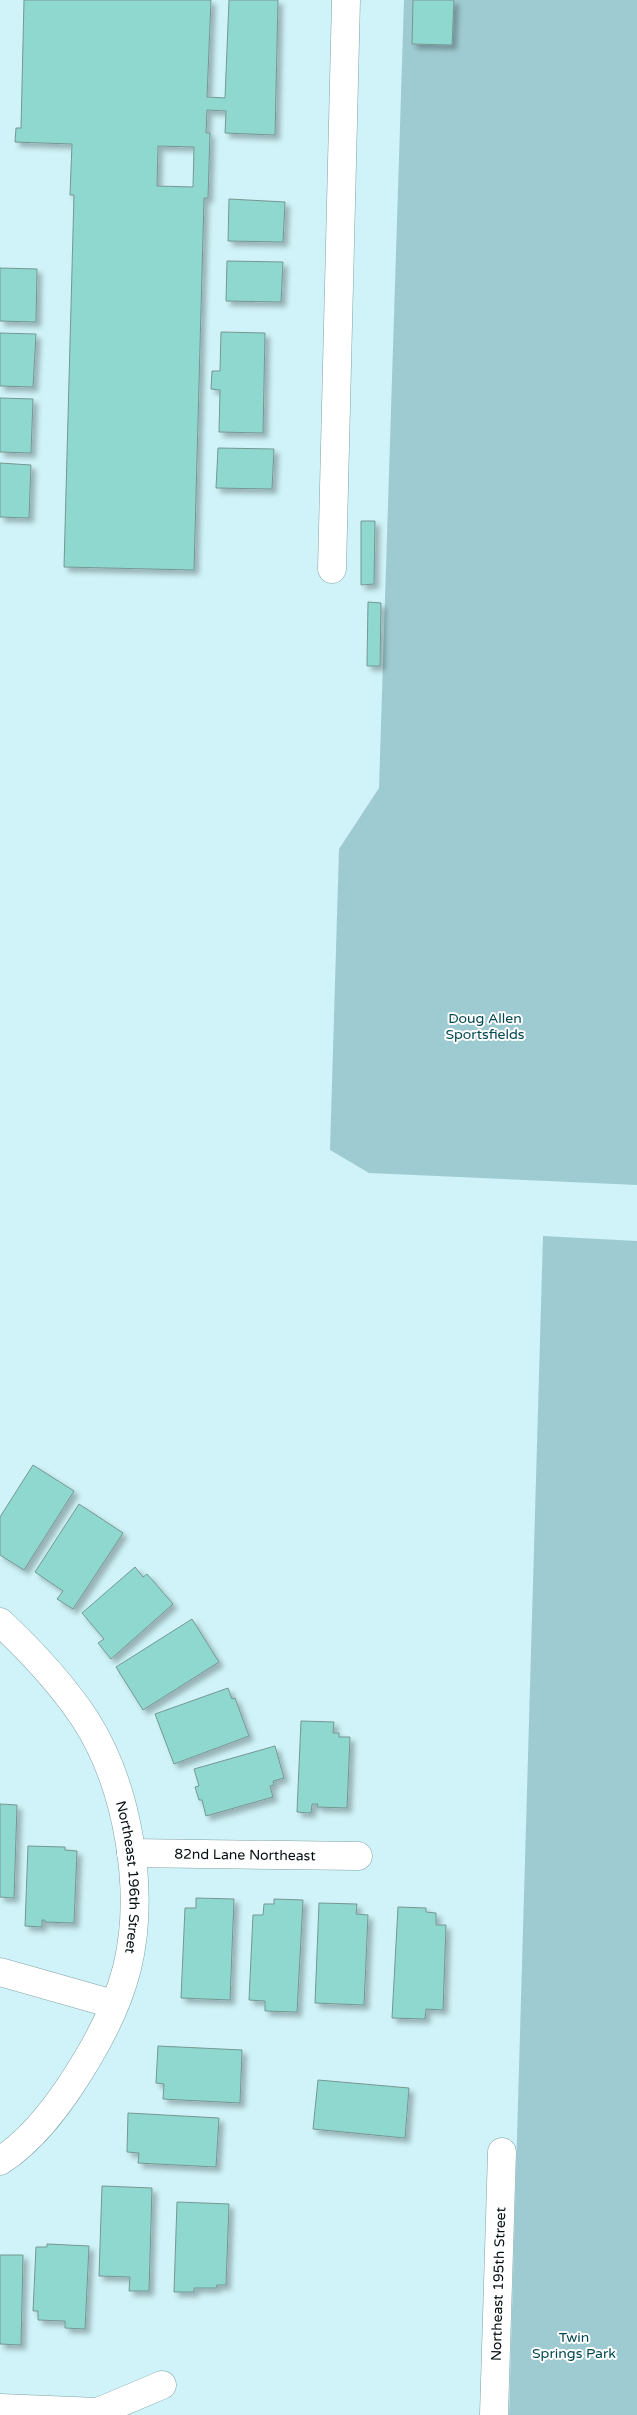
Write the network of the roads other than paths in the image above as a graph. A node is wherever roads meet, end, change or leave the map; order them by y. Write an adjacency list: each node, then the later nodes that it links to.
1 (346, 0): 2 (street)
2 (332, 569)
3 (0, 1622): 4 (street, Northeast 196th Street)
4 (131, 1853): 5 (street, 82nd Lane Northeast); 7 (street, Northeast 196th Street)
5 (358, 1856)
6 (0, 1972): 7 (street)
7 (113, 2004): 9 (street, Northeast 196th Street)
8 (502, 2152): 12 (street, Northeast 195th Street)
9 (0, 2161)
10 (162, 2385): 11 (street)
11 (0, 2408)
12 (494, 2415)

